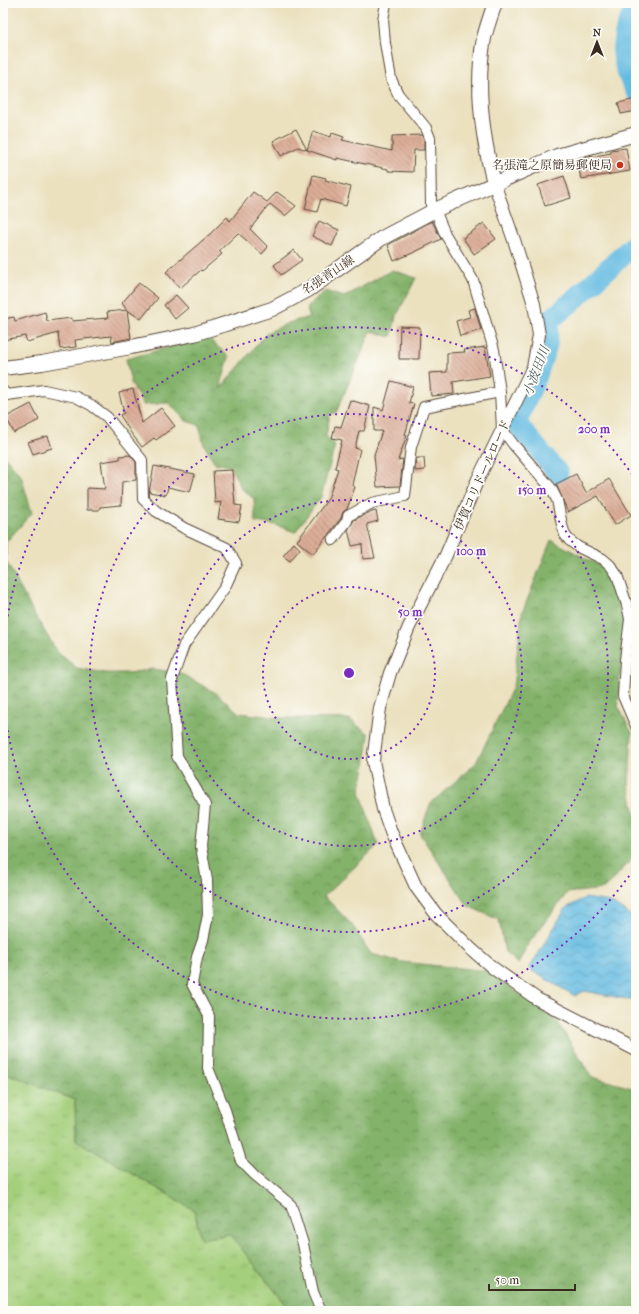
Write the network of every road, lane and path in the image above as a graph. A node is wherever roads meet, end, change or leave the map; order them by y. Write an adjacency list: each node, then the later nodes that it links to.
1 (386, 3): 5 (street)
2 (495, 3): 4 (main road)
3 (636, 134): 4 (main road, 名張青山線)
4 (494, 184): 5 (main road, 名張青山線); 9 (street, 伊賀コリドールロード)
5 (435, 210): 6 (main road, 名張青山線); 8 (street)
6 (3, 368)
7 (3, 391): 13 (street)
8 (500, 392): 9 (street); 10 (street)
9 (502, 430): 11 (street); 12 (street, 伊賀コリドールロード)
10 (333, 540)
11 (636, 726)
12 (636, 1050)
13 (321, 1311)

